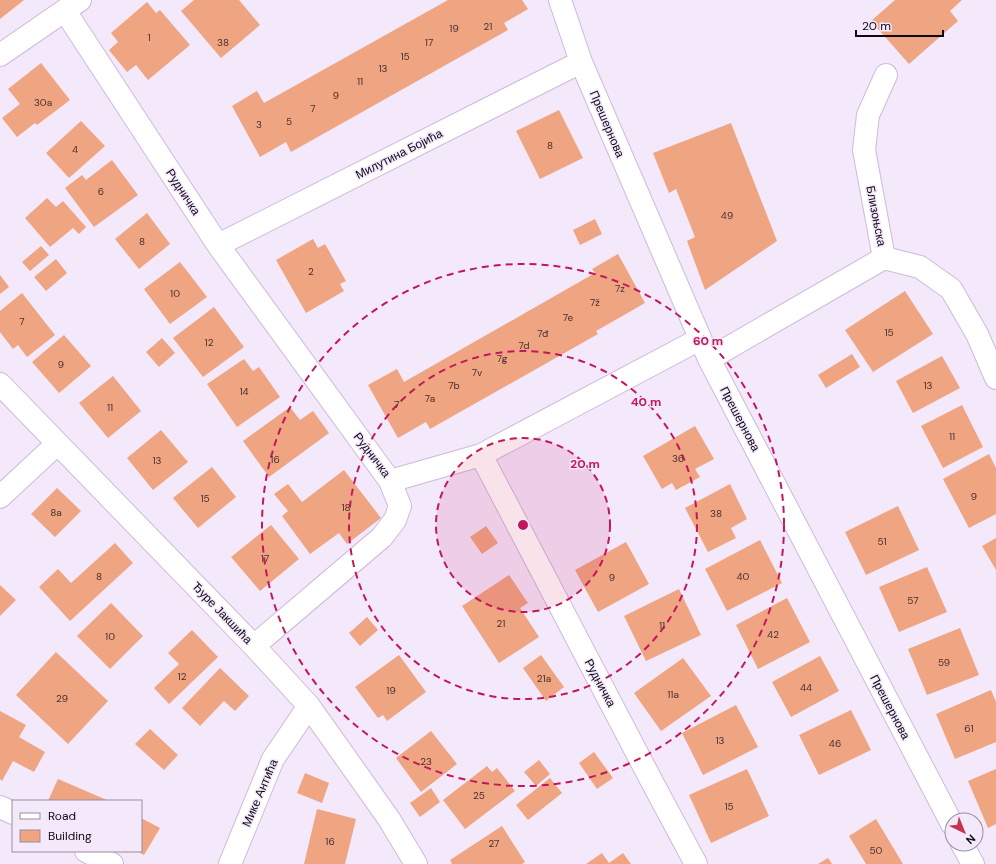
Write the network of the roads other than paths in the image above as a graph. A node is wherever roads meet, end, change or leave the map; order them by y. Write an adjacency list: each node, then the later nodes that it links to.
1 (560, 0): 4 (street, Прешернова)
2 (73, 5): 3 (street); 6 (street, Рудничка)
3 (0, 55)
4 (581, 62): 6 (street, Милутина Бојића); 8 (street, Прешернова)
5 (886, 75): 7 (street, Близоњска)
6 (218, 245): 13 (street, Рудничка)
7 (884, 258): 8 (street); 9 (street, Близоњска)
8 (704, 349): 12 (street); 18 (street, Прешернова)
9 (996, 378)
10 (0, 384): 11 (street, Ђуре Јакшића)
11 (57, 444): 14 (street); 15 (street, Ђуре Јакшића)
12 (481, 455): 13 (street, Рудничка); 25 (street, Рудничка)
13 (390, 481): 15 (street)
14 (0, 497)
15 (254, 646): 16 (street, Ђуре Јакшића)
16 (309, 706): 23 (street, Мике Антића); 24 (street, Ђуре Јакшића)
17 (0, 807): 19 (street)
18 (946, 812)
19 (12, 813)
20 (88, 852): 22 (street)
21 (966, 852): 26 (street)
22 (112, 864)
23 (230, 864)
24 (416, 864)
25 (696, 864)
26 (973, 864)

